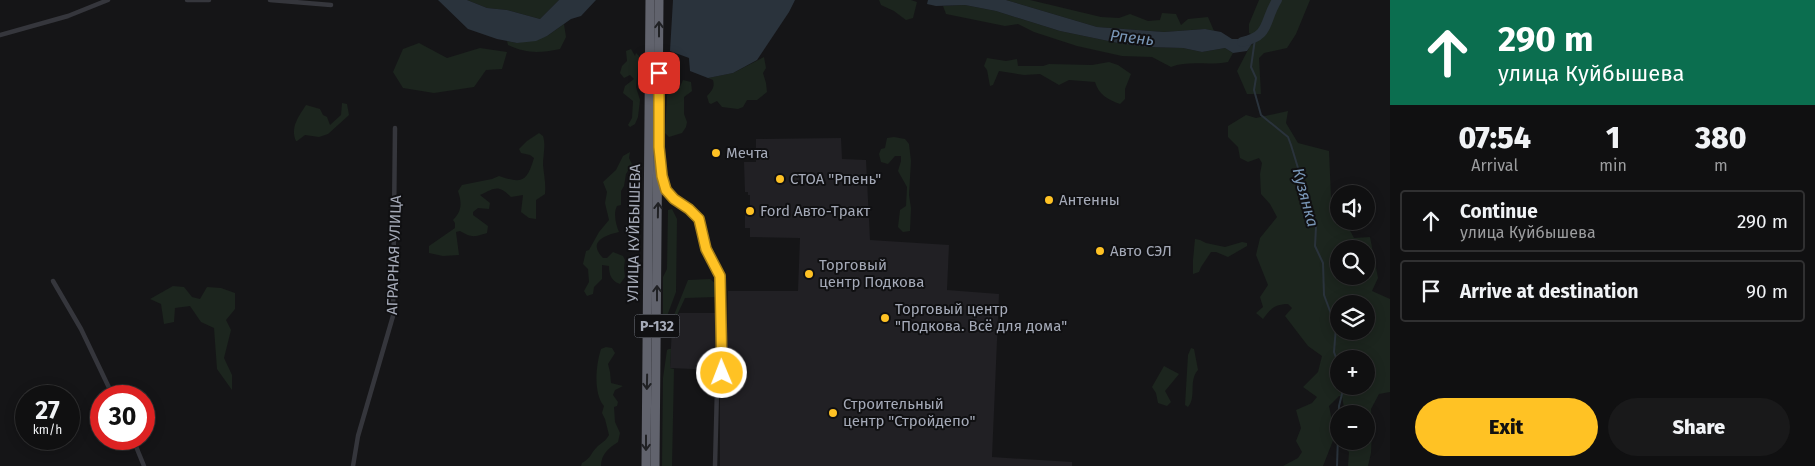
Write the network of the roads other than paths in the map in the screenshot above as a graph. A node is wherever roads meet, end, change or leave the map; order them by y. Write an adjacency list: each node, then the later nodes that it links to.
1 (108, 0): 8 (street)
2 (187, 0): 3 (street)
3 (209, 0)
4 (270, 0): 7 (street)
5 (650, 0): 16 (highway, УЛИЦА КУЙБЫШЕВА / Р-132, one-way to 16)
6 (659, 0): 10 (highway, УЛИЦА КУЙБЫШЕВА / Р-132, one-way to 6)
7 (331, 5)
8 (0, 35)
9 (395, 128): 15 (street, АГРАРНАЯ УЛИЦА)
10 (659, 147): 17 (highway, УЛИЦА КУЙБЫШЕВА / Р-132, one-way to 10); 18 (street)
11 (52, 281): 12 (street)
12 (108, 385)
13 (137, 450): 14 (street)
14 (144, 466)
15 (353, 466)
16 (646, 466)
17 (655, 466)
18 (715, 466)

